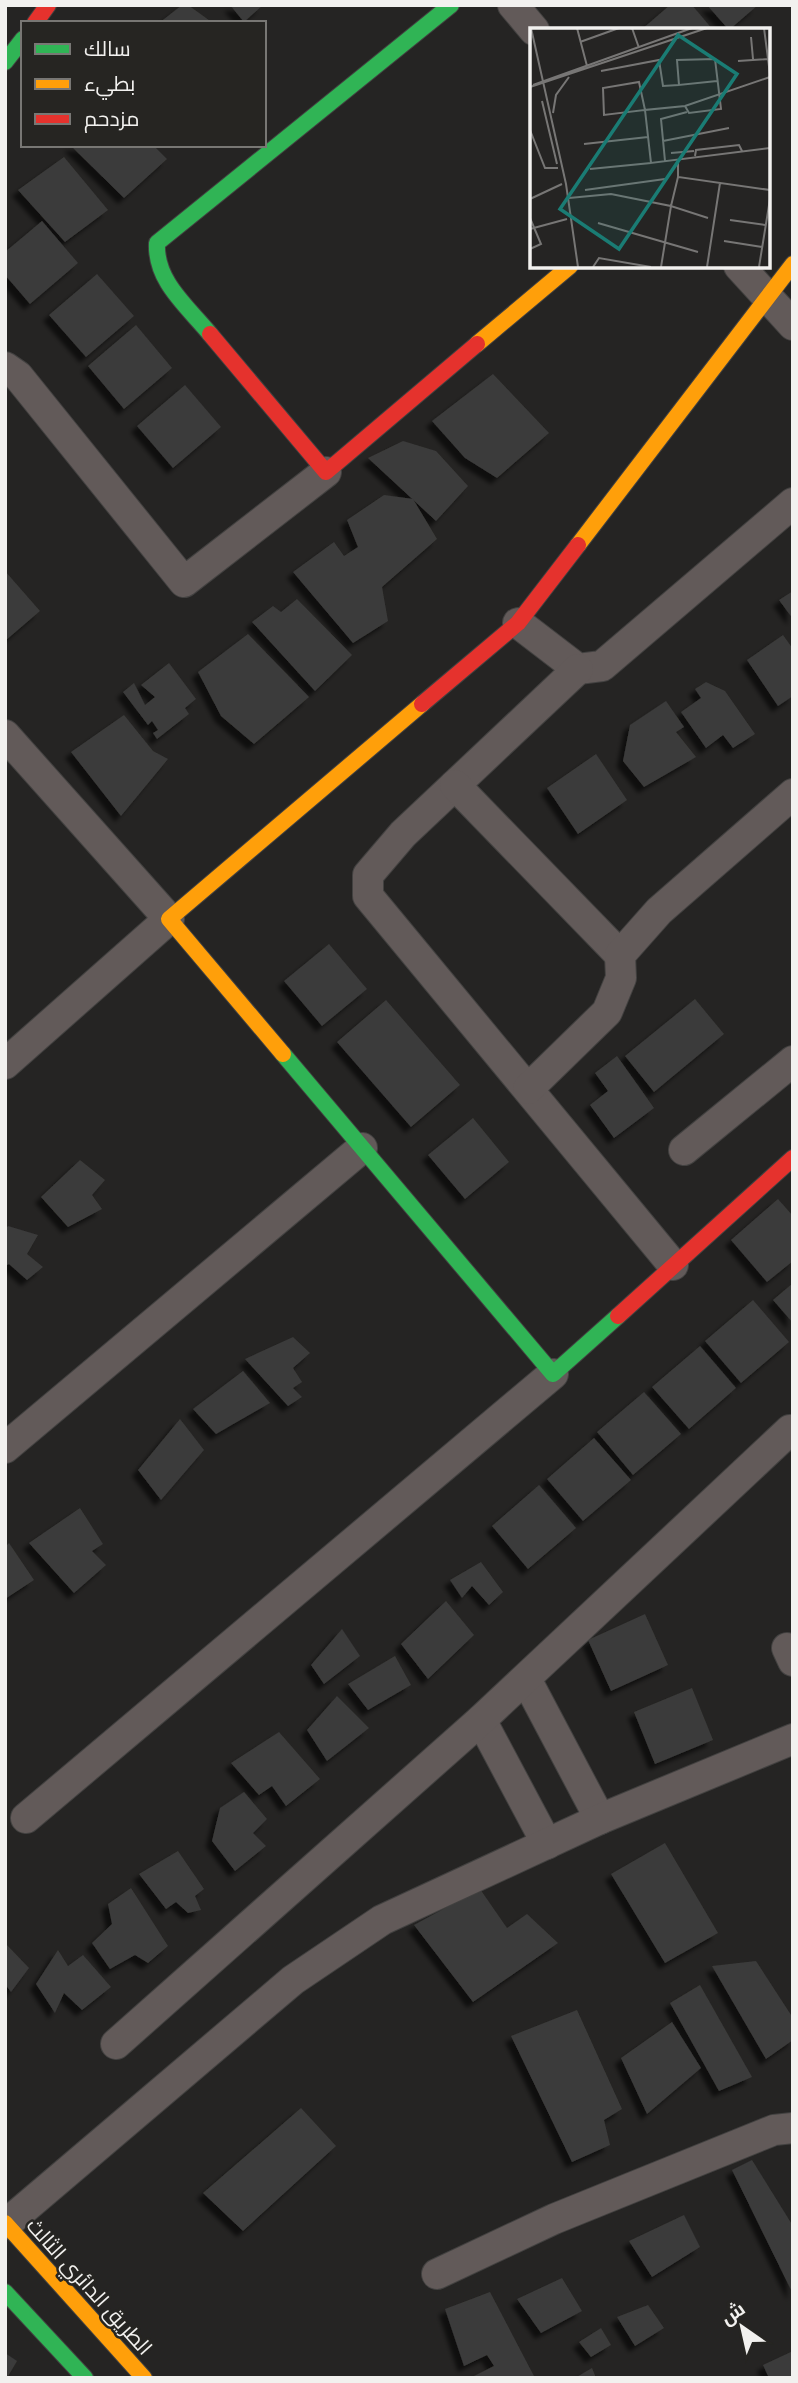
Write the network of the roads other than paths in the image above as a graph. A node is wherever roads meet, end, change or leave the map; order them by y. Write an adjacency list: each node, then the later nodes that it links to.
1 (48, 5): 4 (main road)
2 (451, 5): 14 (main road)
3 (513, 5): 5 (street)
4 (36, 21)
5 (532, 28)
6 (21, 42): 7 (main road)
7 (5, 62)
8 (793, 264): 11 (main road)
9 (568, 268): 14 (main road)
10 (741, 268): 11 (street)
11 (768, 296): 12 (street); 16 (main road)
12 (793, 325)
13 (5, 367): 14 (street)
14 (326, 472)
15 (793, 503): 17 (street)
16 (518, 623): 17 (street); 21 (main road)
17 (578, 669): 19 (street)
18 (5, 735): 21 (street)
19 (455, 785): 22 (street); 25 (street)
20 (793, 794): 22 (street)
21 (169, 919): 24 (street); 26 (main road)
22 (620, 955): 25 (street)
23 (793, 1061): 27 (street)
24 (5, 1064)
25 (528, 1089): 29 (street)
26 (362, 1148): 30 (main road); 32 (street)
27 (684, 1150)
28 (792, 1161): 29 (main road)
29 (673, 1265): 30 (main road)
30 (553, 1374): 36 (street)
31 (790, 1430): 33 (street)
32 (5, 1448)
33 (526, 1679): 34 (street); 37 (street)
34 (481, 1720): 38 (street); 39 (street)
35 (793, 1739): 37 (street)
36 (26, 1818)
37 (600, 1819): 38 (street)
38 (547, 1844): 41 (street)
39 (116, 2044)
40 (793, 2128): 42 (street)
41 (6, 2223): 45 (main road, الطريق الدائري الثالث)
42 (437, 2274)
43 (5, 2292): 44 (main road)
44 (85, 2378)
45 (144, 2378)

